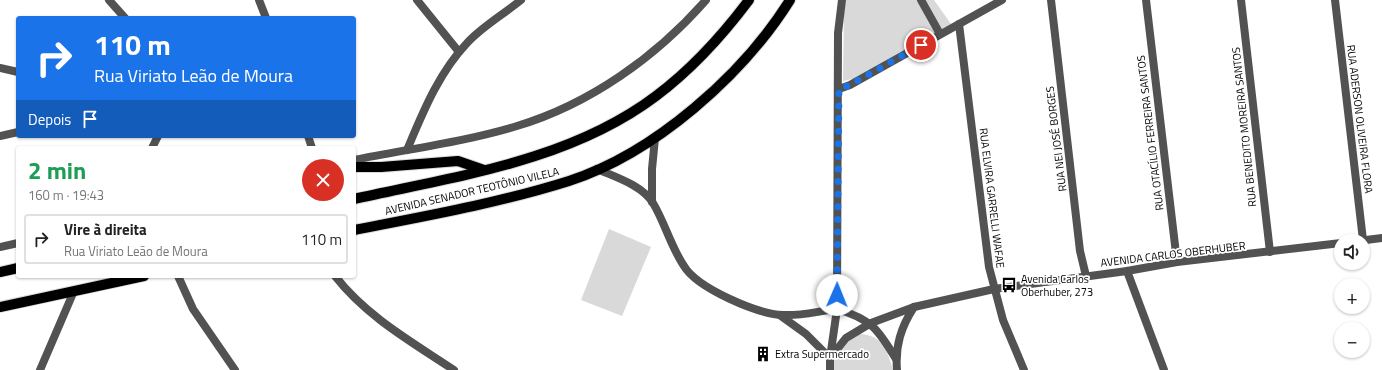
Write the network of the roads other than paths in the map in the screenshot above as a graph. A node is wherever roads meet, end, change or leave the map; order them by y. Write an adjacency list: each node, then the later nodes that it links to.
1 (109, 0): 15 (street)
2 (259, 0): 16 (street)
3 (417, 0): 19 (street)
4 (521, 0): 19 (street)
5 (706, 0): 26 (street)
6 (748, 0): 30 (main road, AVENIDA SENADOR TEOTÔNIO VILELA)
7 (790, 0): 25 (main road, AVENIDA SENADOR TEOTÔNIO VILELA)
8 (842, 0): 22 (street)
9 (921, 0): 18 (street)
10 (1002, 0): 17 (street)
11 (1051, 0): 45 (street, RUA NEI JOSÉ BORGES)
12 (1146, 0): 41 (street, RUA OTACÍLIO FERREIRA SANTOS)
13 (1241, 0): 40 (street, RUA BENEDITO MOREIRA SANTOS)
14 (1335, 0): 34 (street, RUA ADERSON OLIVEIRA FLORA)
15 (123, 16)
16 (265, 16)
17 (959, 24): 18 (street); 49 (street, RUA ELVIRA GARRELLI WAFAE)
18 (940, 34): 22 (street)
19 (459, 52): 26 (street)
20 (0, 68): 21 (street)
21 (16, 72)
22 (839, 89): 53 (street)
23 (16, 132): 24 (street)
24 (0, 136)
25 (655, 138): 29 (main road, AVENIDA SENADOR TEOTÔNIO VILELA); 32 (street)
26 (407, 150): 27 (street)
27 (356, 160)
28 (356, 167): 30 (main road)
29 (596, 169): 32 (street); 33 (main road, AVENIDA SENADOR TEOTÔNIO VILELA)
30 (484, 170): 31 (main road, AVENIDA SENADOR TEOTÔNIO VILELA)
31 (356, 199)
32 (652, 202): 54 (street)
33 (356, 230)
34 (1359, 234)
35 (1382, 238): 36 (street)
36 (1370, 240)
37 (16, 244): 39 (street)
38 (1334, 245): 40 (street, AVENIDA CARLOS OBERHUBER)
39 (0, 248)
40 (1270, 252): 41 (street, AVENIDA CARLOS OBERHUBER)
41 (1177, 262): 43 (street, AVENIDA CARLOS OBERHUBER)
42 (16, 268): 44 (main road)
43 (1127, 271): 45 (street, AVENIDA CARLOS OBERHUBER); 64 (street)
44 (0, 272)
45 (1086, 276): 49 (street, AVENIDA CARLOS OBERHUBER)
46 (135, 278): 50 (main road)
47 (179, 278): 59 (street)
48 (337, 278): 60 (street)
49 (994, 289): 52 (street, AVENIDA CARLOS OBERHUBER); 63 (street, RUA ELVIRA GARRELLI WAFAE)
50 (74, 291): 51 (main road); 58 (street)
51 (0, 306)
52 (914, 307): 55 (street, AVENIDA CARLOS OBERHUBER); 57 (street)
53 (837, 309): 54 (street); 55 (street); 56 (street)
54 (780, 315): 56 (street)
55 (871, 323): 56 (street, AVENIDA CARLOS OBERHUBER); 57 (street)
56 (830, 358): 61 (street)
57 (896, 359): 62 (street)
58 (43, 369)
59 (236, 370)
60 (454, 370)
61 (830, 370)
62 (897, 370)
63 (1024, 370)
64 (1164, 370)

